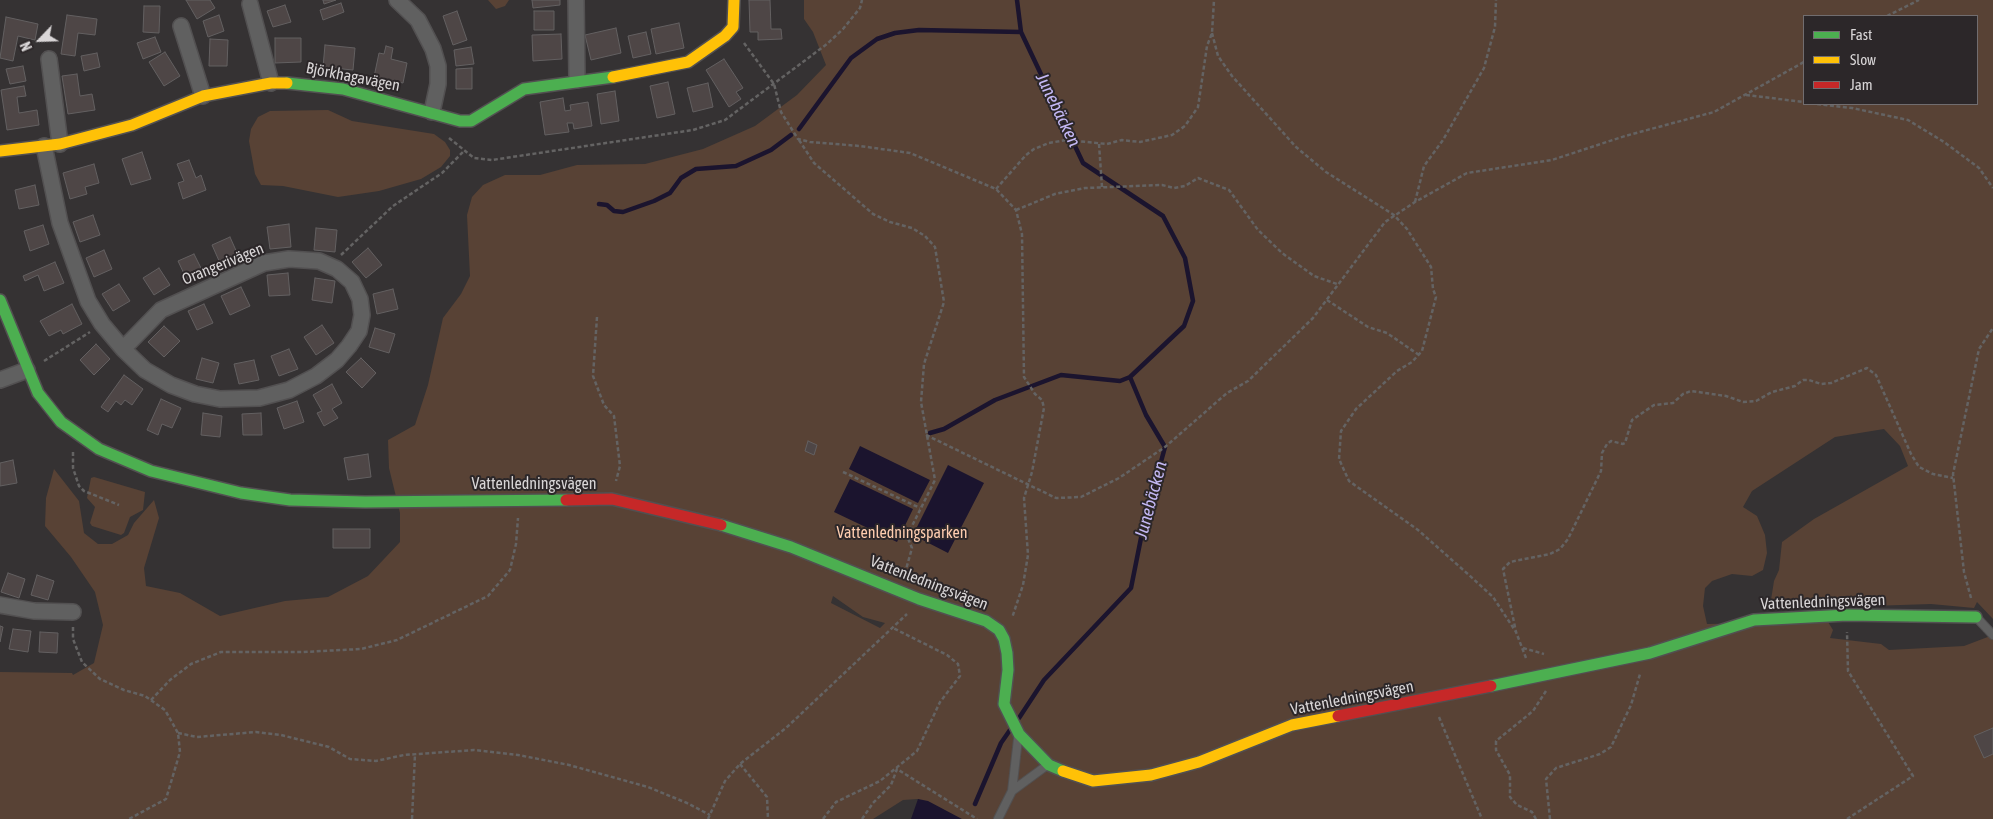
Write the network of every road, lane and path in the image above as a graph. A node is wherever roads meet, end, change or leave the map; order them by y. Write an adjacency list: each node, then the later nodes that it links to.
1 (397, 0): 22 (street)
2 (576, 0): 15 (street)
3 (734, 0): 11 (street)
4 (862, 0): 17 (path)
5 (1214, 0): 12 (path)
6 (1496, 0): 33 (path)
7 (1919, 0): 9 (path)
8 (250, 4): 16 (street)
9 (1889, 15)
10 (181, 26): 19 (street)
11 (733, 27): 15 (street, Björkhagavägen); 17 (path)
12 (1212, 33): 26 (path); 35 (path)
13 (48, 59): 25 (street)
14 (1803, 63): 18 (path)
15 (577, 80): 22 (street, Björkhagavägen)
16 (271, 83): 19 (street, Björkhagavägen); 22 (street, Björkhagavägen)
17 (774, 84): 24 (path); 29 (path)
18 (1745, 95): 20 (path); 33 (path)
19 (203, 96): 25 (street, Björkhagavägen)
20 (1803, 102)
21 (1826, 105): 31 (path)
22 (432, 112)
23 (447, 136): 29 (path)
24 (798, 139): 32 (path); 49 (path)
25 (60, 144): 27 (street, Björkhagavägen)
26 (1100, 144): 30 (path); 32 (path)
27 (44, 146): 28 (street, Björkhagavägen); 41 (street, Orangerivägen)
28 (0, 151)
29 (464, 151): 36 (path)
30 (1102, 187): 34 (path); 37 (path)
31 (1993, 188)
32 (996, 189): 34 (path)
33 (1415, 202): 35 (path)
34 (1016, 210): 52 (path)
35 (1394, 215): 37 (path); 45 (path)
36 (329, 266): 43 (street, Orangerivägen); 43 (street, Orangerivägen)
37 (1337, 284): 39 (path)
38 (0, 300): 46 (street, Vattenledningsvägen)
39 (1327, 300): 45 (path); 52 (path)
40 (597, 317): 54 (path)
41 (102, 324): 43 (street, Orangerivägen); 44 (path)
42 (1993, 328): 51 (path)
43 (123, 349)
44 (58, 354)
45 (1419, 355): 64 (path)
46 (27, 370): 47 (street); 48 (street, Vattenledningsvägen)
47 (0, 380)
48 (76, 433): 53 (street, Vattenledningsvägen); 55 (path)
49 (926, 435): 52 (path); 56 (path)
50 (843, 472): 56 (path)
51 (1953, 478): 62 (path); 64 (path)
52 (1028, 486): 66 (path)
53 (520, 500): 54 (street, Vattenledningsvägen); 71 (path)
54 (612, 500): 57 (street, Vattenledningsvägen)
55 (119, 504)
56 (920, 508): 57 (path)
57 (900, 590): 58 (street, Vattenledningsvägen)
58 (919, 599): 63 (path); 66 (street, Vattenledningsvägen)
59 (0, 605): 60 (street)
60 (74, 612): 71 (path)
61 (1847, 616): 62 (street, Vattenledningsvägen); 68 (street, Vattenledningsvägen); 91 (path)
62 (1976, 617): 65 (lane)
63 (892, 628): 75 (path); 77 (path)
64 (1516, 632): 67 (path)
65 (1993, 635)
66 (1004, 639): 73 (street, Vattenledningsvägen)
67 (1522, 648)
68 (1646, 653): 69 (street, Vattenledningsvägen); 90 (path)
69 (1557, 671): 70 (street, Vattenledningsvägen); 89 (path)
70 (1432, 699): 76 (street, Vattenledningsvägen); 88 (path)
71 (151, 700): 72 (path)
72 (178, 733): 74 (path); 80 (path)
73 (1019, 734): 76 (street, Vattenledningsvägen); 78 (lane)
74 (415, 754): 79 (path); 81 (path)
75 (740, 764): 79 (path); 83 (path)
76 (1049, 764): 78 (lane)
77 (897, 769): 84 (path); 85 (path); 86 (path)
78 (1012, 791): 87 (lane)
79 (710, 814): 82 (path)
80 (129, 819)
81 (412, 819)
82 (708, 819)
83 (768, 819)
84 (823, 819)
85 (862, 819)
86 (976, 819)
87 (998, 819)
88 (1482, 819)
89 (1536, 819)
90 (1550, 819)
91 (1846, 819)

